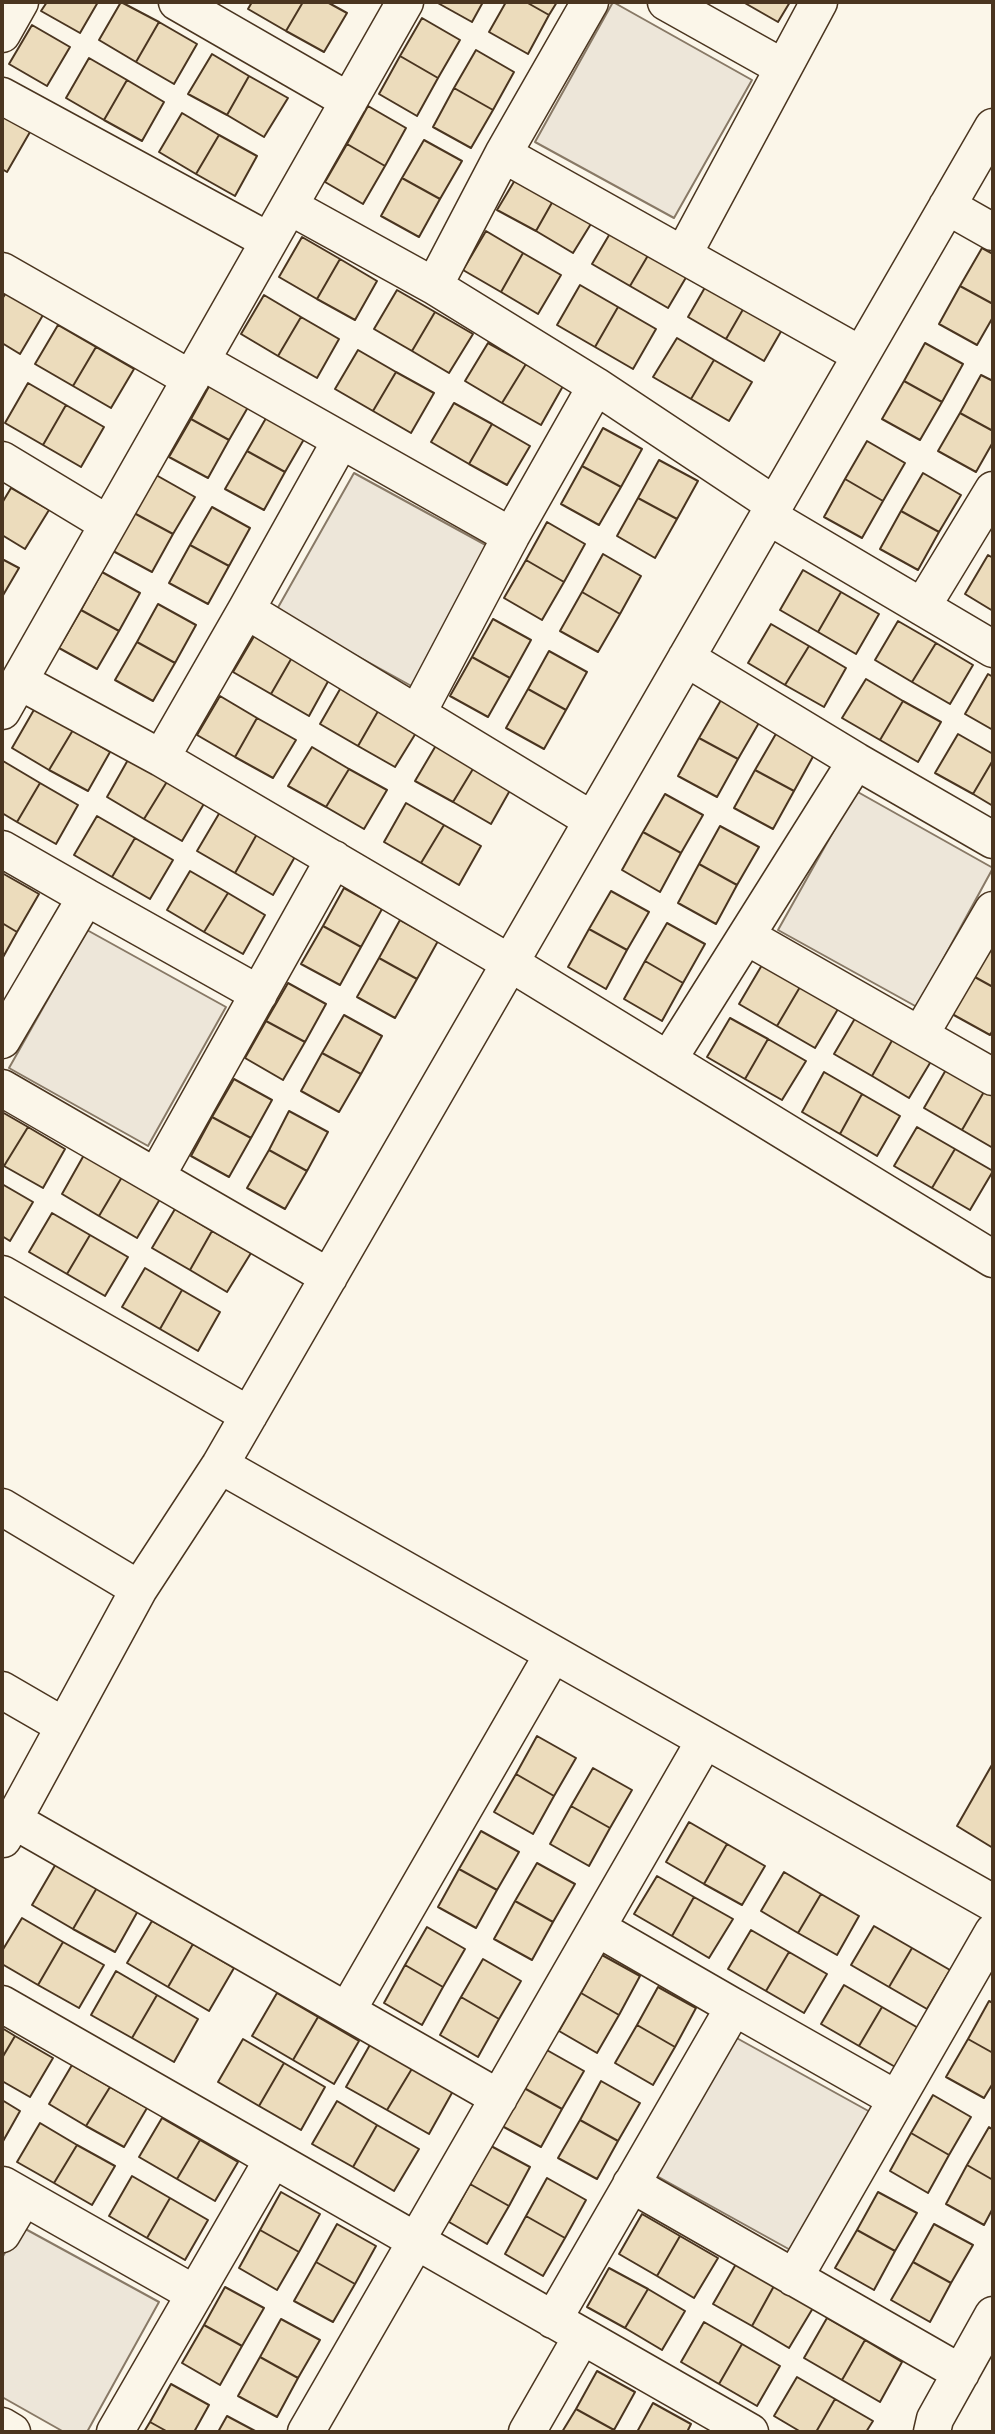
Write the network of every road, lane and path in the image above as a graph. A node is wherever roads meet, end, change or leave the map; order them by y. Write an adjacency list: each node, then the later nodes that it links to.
1 (20, 2): 7 (street)
2 (177, 2): 10 (street)
3 (405, 2): 10 (street)
4 (590, 2): 12 (street)
5 (666, 2): 8 (street)
6 (819, 2): 8 (street)
7 (2, 34)
8 (782, 67): 17 (street)
9 (2, 96): 16 (street)
10 (349, 101): 13 (street)
11 (993, 127): 14 (street)
12 (503, 154): 17 (street); 19 (street)
13 (289, 206): 16 (street); 19 (street)
14 (947, 206): 15 (street); 20 (street)
15 (993, 232)
16 (269, 241): 21 (street)
17 (683, 255): 20 (street)
18 (2, 271): 21 (street)
19 (434, 286): 22 (street)
20 (861, 355): 26 (street)
21 (196, 370): 23 (street); 27 (street)
22 (596, 386): 26 (street); 28 (street)
23 (341, 440): 28 (street); 30 (street)
24 (2, 460): 27 (street)
25 (993, 490): 29 (street)
26 (772, 510): 29 (street); 32 (street)
27 (108, 524): 33 (street)
28 (511, 536): 34 (street)
29 (922, 607): 31 (street)
30 (246, 610): 34 (street); 35 (street)
31 (993, 649)
32 (686, 658): 36 (street); 37 (street)
33 (13, 674): 35 (street)
34 (417, 714): 37 (street)
35 (161, 758): 40 (street)
36 (856, 761): 38 (street); 43 (street)
37 (592, 820): 44 (street)
38 (993, 840)
39 (2, 849): 41 (street)
40 (334, 859): 44 (street); 45 (street)
41 (86, 897): 45 (street); 47 (street)
42 (993, 910): 46 (street)
43 (746, 936): 46 (street); 48 (street)
44 (510, 963): 48 (street); 54 (street)
45 (259, 994): 51 (street)
46 (920, 1035): 49 (street)
47 (2, 1040)
48 (668, 1060): 52 (street)
49 (993, 1077)
50 (2, 1088): 51 (street)
51 (156, 1177): 54 (street)
52 (993, 1259)
53 (2, 1274): 55 (street)
54 (329, 1277): 55 (street)
55 (249, 1415): 56 (street)
56 (220, 1465): 58 (street); 59 (street)
57 (2, 1507): 58 (street)
58 (139, 1589): 61 (street)
59 (553, 1654): 62 (street); 69 (street)
60 (2, 1690): 61 (street)
61 (64, 1726): 63 (street)
62 (705, 1740): 64 (street); 65 (street)
63 (8, 1830): 69 (street)
64 (993, 1903)
65 (597, 1928): 68 (street); 70 (street)
66 (993, 1932): 71 (street)
67 (2, 2004): 72 (street)
68 (734, 2007): 71 (street); 73 (street)
69 (347, 2011): 70 (street)
70 (499, 2098): 76 (street)
71 (896, 2099): 77 (street)
72 (273, 2159): 76 (street); 78 (street)
73 (631, 2184): 77 (street); 80 (street)
74 (13, 2191): 75 (street); 78 (street)
75 (2, 2234)
76 (416, 2241): 80 (street); 86 (street)
77 (794, 2278): 81 (street)
78 (195, 2294): 85 (street)
79 (993, 2315): 81 (street)
80 (568, 2328): 83 (street); 87 (street)
81 (961, 2373): 88 (street)
82 (2, 2426): 84 (street)
83 (733, 2428)
84 (12, 2432)
85 (115, 2432)
86 (306, 2432)
87 (527, 2432)
88 (932, 2432)

